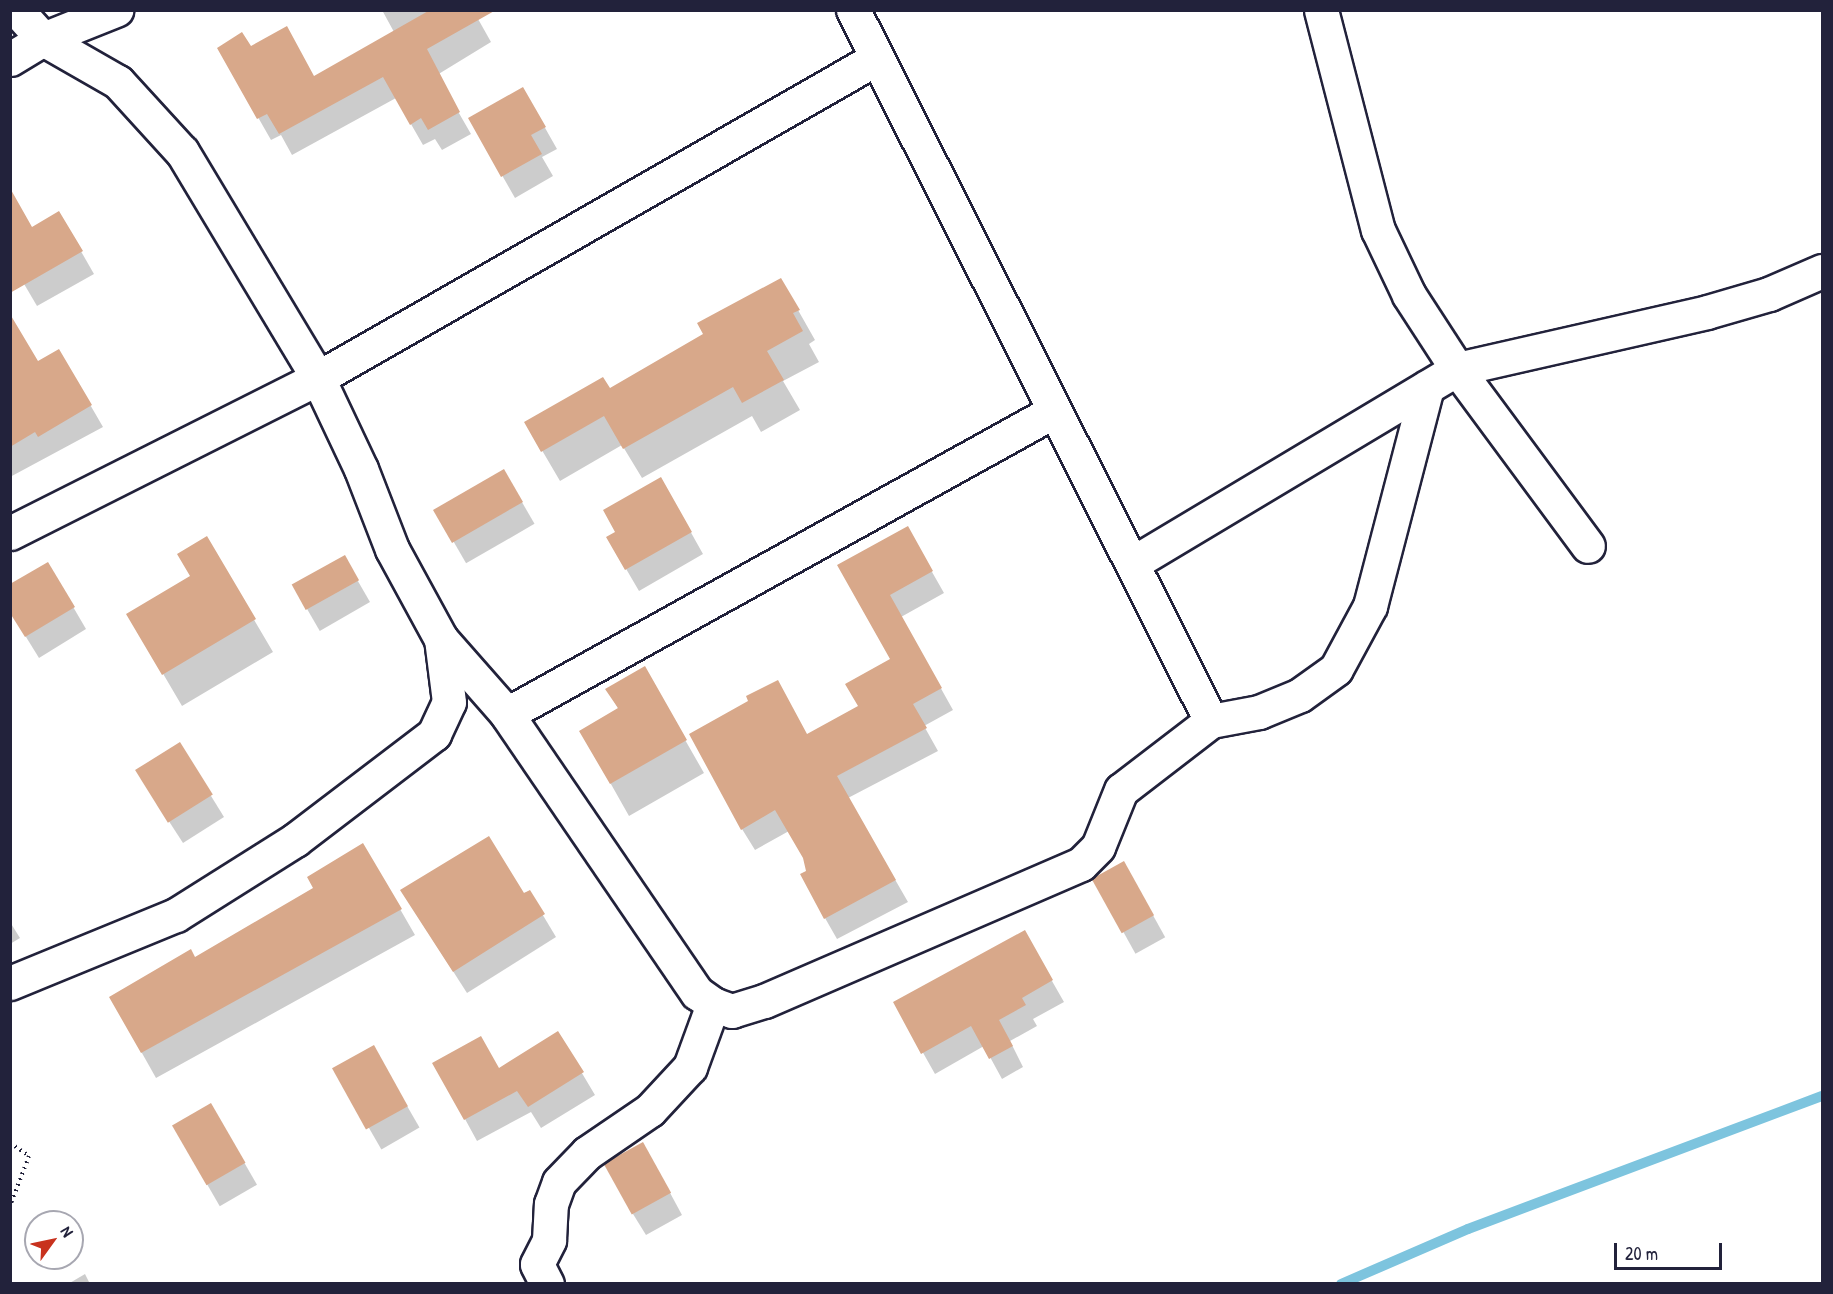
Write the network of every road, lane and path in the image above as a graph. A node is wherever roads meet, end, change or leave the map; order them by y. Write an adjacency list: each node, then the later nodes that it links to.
1 (17, 10): 5 (street)
2 (116, 10): 5 (street)
3 (853, 10): 6 (street)
4 (1321, 10): 9 (street)
5 (43, 39): 7 (street); 10 (street)
6 (877, 58): 10 (street); 12 (street)
7 (10, 59)
8 (1822, 271): 9 (street)
9 (1457, 369): 11 (street); 14 (street)
10 (318, 378): 13 (street); 16 (street)
11 (1428, 387): 15 (street); 18 (street)
12 (1054, 411): 15 (street); 17 (street)
13 (10, 533)
14 (1588, 546)
15 (1133, 563): 18 (street)
16 (441, 639): 17 (street); 19 (street)
17 (507, 714): 20 (street)
18 (1211, 722): 20 (street)
19 (10, 983)
20 (713, 1004): 23 (street)
21 (10, 1143): 22 (path)
22 (10, 1206)
23 (547, 1284)

